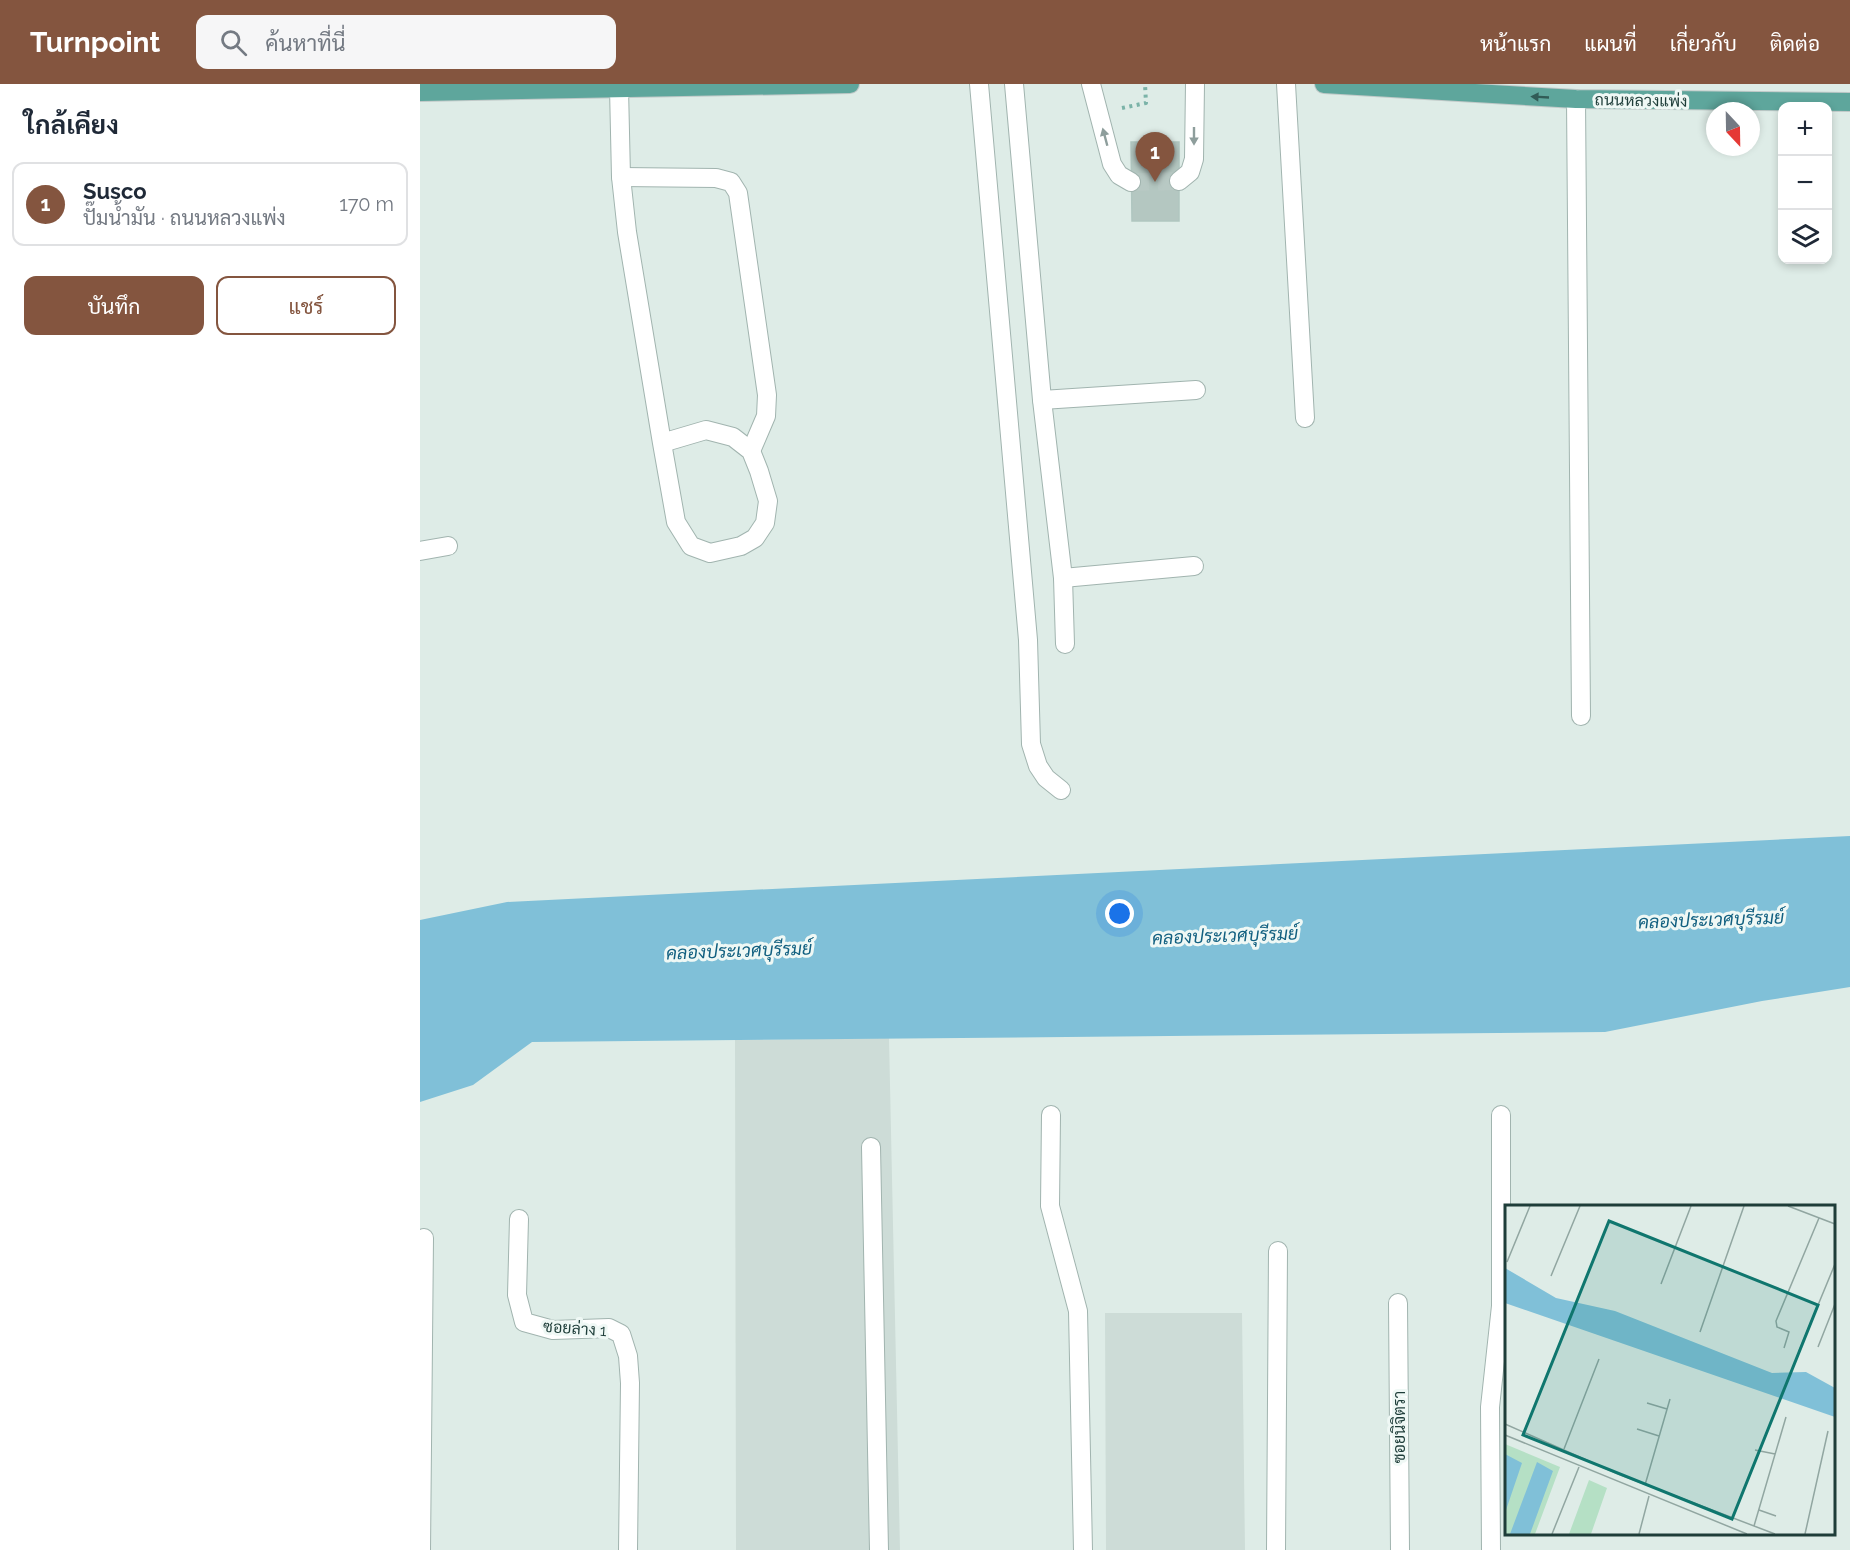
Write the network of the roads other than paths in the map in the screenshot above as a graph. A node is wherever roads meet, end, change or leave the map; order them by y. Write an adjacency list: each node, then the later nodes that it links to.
1 (850, 84): 8 (main road)
2 (979, 84): 26 (street)
3 (1014, 84): 16 (street)
4 (1091, 84): 14 (street, one-way to 4)
5 (1194, 84): 13 (street, one-way to 13)
6 (1286, 84): 17 (street)
7 (1324, 84): 10 (main road, ถนนหลวงแพ่ง, one-way to 7)
8 (619, 88): 9 (main road); 12 (street)
9 (420, 92)
10 (1576, 99): 11 (main road, ถนนหลวงแพ่ง); 25 (street)
11 (1850, 102)
12 (621, 177): 18 (street); 19 (street)
13 (1179, 181)
14 (1131, 182)
15 (1196, 390): 16 (street)
16 (1042, 400): 23 (street)
17 (1305, 418)
18 (662, 443): 19 (street); 19 (street)
19 (751, 451)
20 (448, 546): 21 (street)
21 (420, 551)
22 (1194, 566): 23 (street)
23 (1063, 578): 24 (street)
24 (1065, 644)
25 (1581, 716)
26 (1061, 790)
27 (1501, 1114): 40 (street)
28 (1051, 1115): 37 (street)
29 (871, 1147): 36 (street)
30 (519, 1219): 35 (street, ซอยล่าง 1)
31 (424, 1238): 34 (street)
32 (1278, 1251): 38 (street)
33 (1398, 1303): 39 (street, ซอยนิจิตรา)
34 (421, 1550)
35 (628, 1550)
36 (879, 1550)
37 (1083, 1550)
38 (1275, 1550)
39 (1400, 1550)
40 (1491, 1550)

